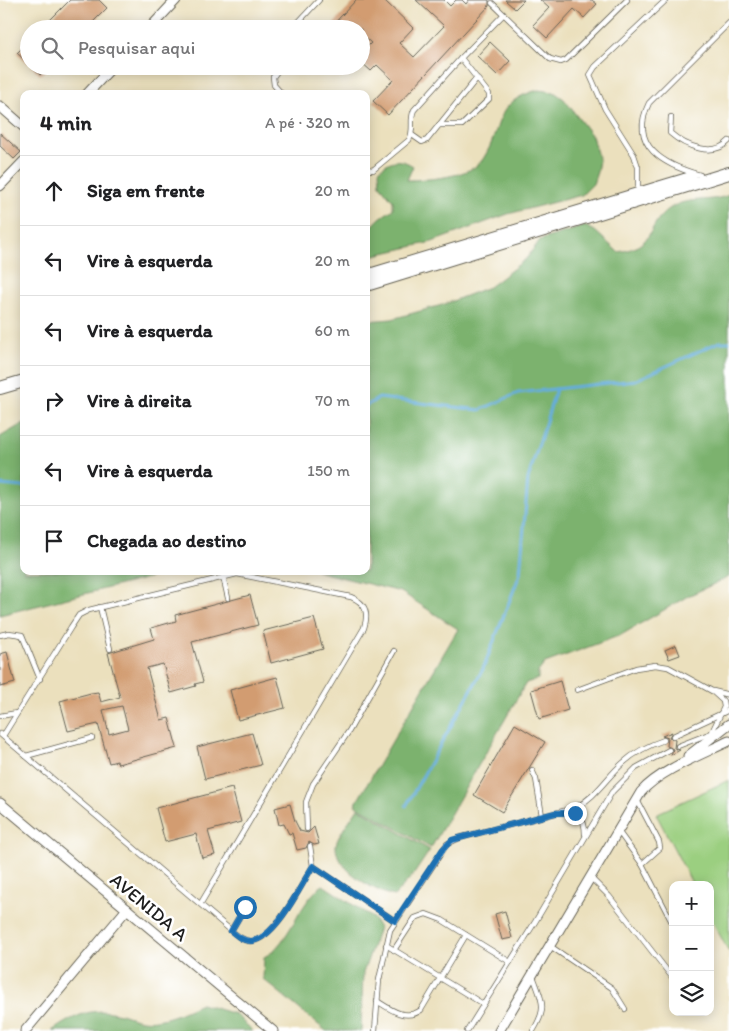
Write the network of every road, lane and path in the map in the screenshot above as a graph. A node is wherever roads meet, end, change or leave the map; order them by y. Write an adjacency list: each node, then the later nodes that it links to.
1 (176, 0): 7 (street)
2 (319, 0): 8 (lane)
3 (628, 0): 6 (lane)
4 (666, 0): 28 (lane)
5 (492, 3): 6 (lane)
6 (504, 15): 10 (lane)
7 (157, 20)
8 (300, 20)
9 (729, 23): 26 (lane)
10 (461, 58): 13 (lane); 20 (lane)
11 (105, 75): 14 (street)
12 (274, 75): 15 (lane)
13 (477, 78): 19 (lane); 19 (lane)
14 (91, 90)
15 (278, 90)
16 (0, 106): 18 (street)
17 (671, 117): 21 (lane)
18 (20, 124)
19 (439, 126): 20 (lane)
20 (412, 135): 24 (lane)
21 (729, 141)
22 (20, 165): 27 (street)
23 (729, 165): 26 (street)
24 (370, 170)
25 (729, 174): 28 (street)
26 (700, 175): 28 (street)
27 (0, 186)
28 (640, 198): 29 (street); 30 (street)
29 (370, 275)
30 (370, 284)
31 (20, 382): 32 (street)
32 (0, 388)
33 (20, 389): 34 (street)
34 (0, 395)
35 (235, 575): 37 (lane)
36 (252, 575): 75 (lane)
37 (223, 576): 38 (lane); 39 (lane)
38 (228, 598)
39 (100, 608): 41 (lane); 43 (lane)
40 (0, 635): 43 (lane)
41 (110, 649)
42 (394, 651): 68 (lane)
43 (40, 679): 48 (lane)
44 (577, 690): 45 (lane)
45 (712, 691): 46 (lane); 49 (lane)
46 (729, 695)
47 (729, 710): 49 (lane)
48 (17, 713): 50 (lane); 54 (lane)
49 (720, 715): 52 (lane); 55 (lane)
50 (0, 716)
51 (729, 724): 52 (street)
52 (715, 732): 53 (lane); 59 (lane); 63 (street)
53 (729, 732)
54 (2, 735): 61 (lane)
55 (673, 736)
56 (92, 738): 61 (lane)
57 (664, 740): 66 (lane)
58 (729, 741): 63 (street)
59 (678, 746)
60 (669, 750): 70 (lane)
61 (26, 756): 75 (lane)
62 (532, 770): 67 (lane)
63 (671, 770): 64 (street)
64 (637, 800): 69 (street); 72 (lane)
65 (2, 805): 77 (street, AVENIDA A)
66 (555, 813): 67 (lane); 70 (lane)
67 (542, 816): 79 (lane)
68 (307, 829)
69 (618, 831): 72 (lane); 74 (street)
70 (585, 835): 85 (lane)
71 (310, 846): 73 (lane)
72 (642, 864): 78 (lane)
73 (313, 866): 79 (lane); 80 (lane)
74 (591, 878): 83 (street); 86 (lane)
75 (201, 904): 80 (lane)
76 (245, 907): 80 (lane)
77 (127, 909): 92 (street); 93 (street, AVENIDA A)
78 (669, 916)
79 (395, 921): 82 (lane)
80 (231, 931)
81 (466, 935): 84 (lane); 85 (lane); 88 (lane)
82 (386, 945): 84 (lane); 89 (lane)
83 (550, 946): 87 (street); 91 (lane)
84 (394, 950): 88 (lane)
85 (510, 962): 90 (lane)
86 (669, 973)
87 (533, 976): 96 (street); 97 (lane)
88 (440, 978): 89 (lane); 90 (lane)
89 (377, 1001): 94 (lane)
90 (483, 1004): 95 (lane)
91 (625, 1009)
92 (25, 1031)
93 (273, 1031)
94 (375, 1031)
95 (466, 1031)
96 (499, 1031)
97 (534, 1031)

